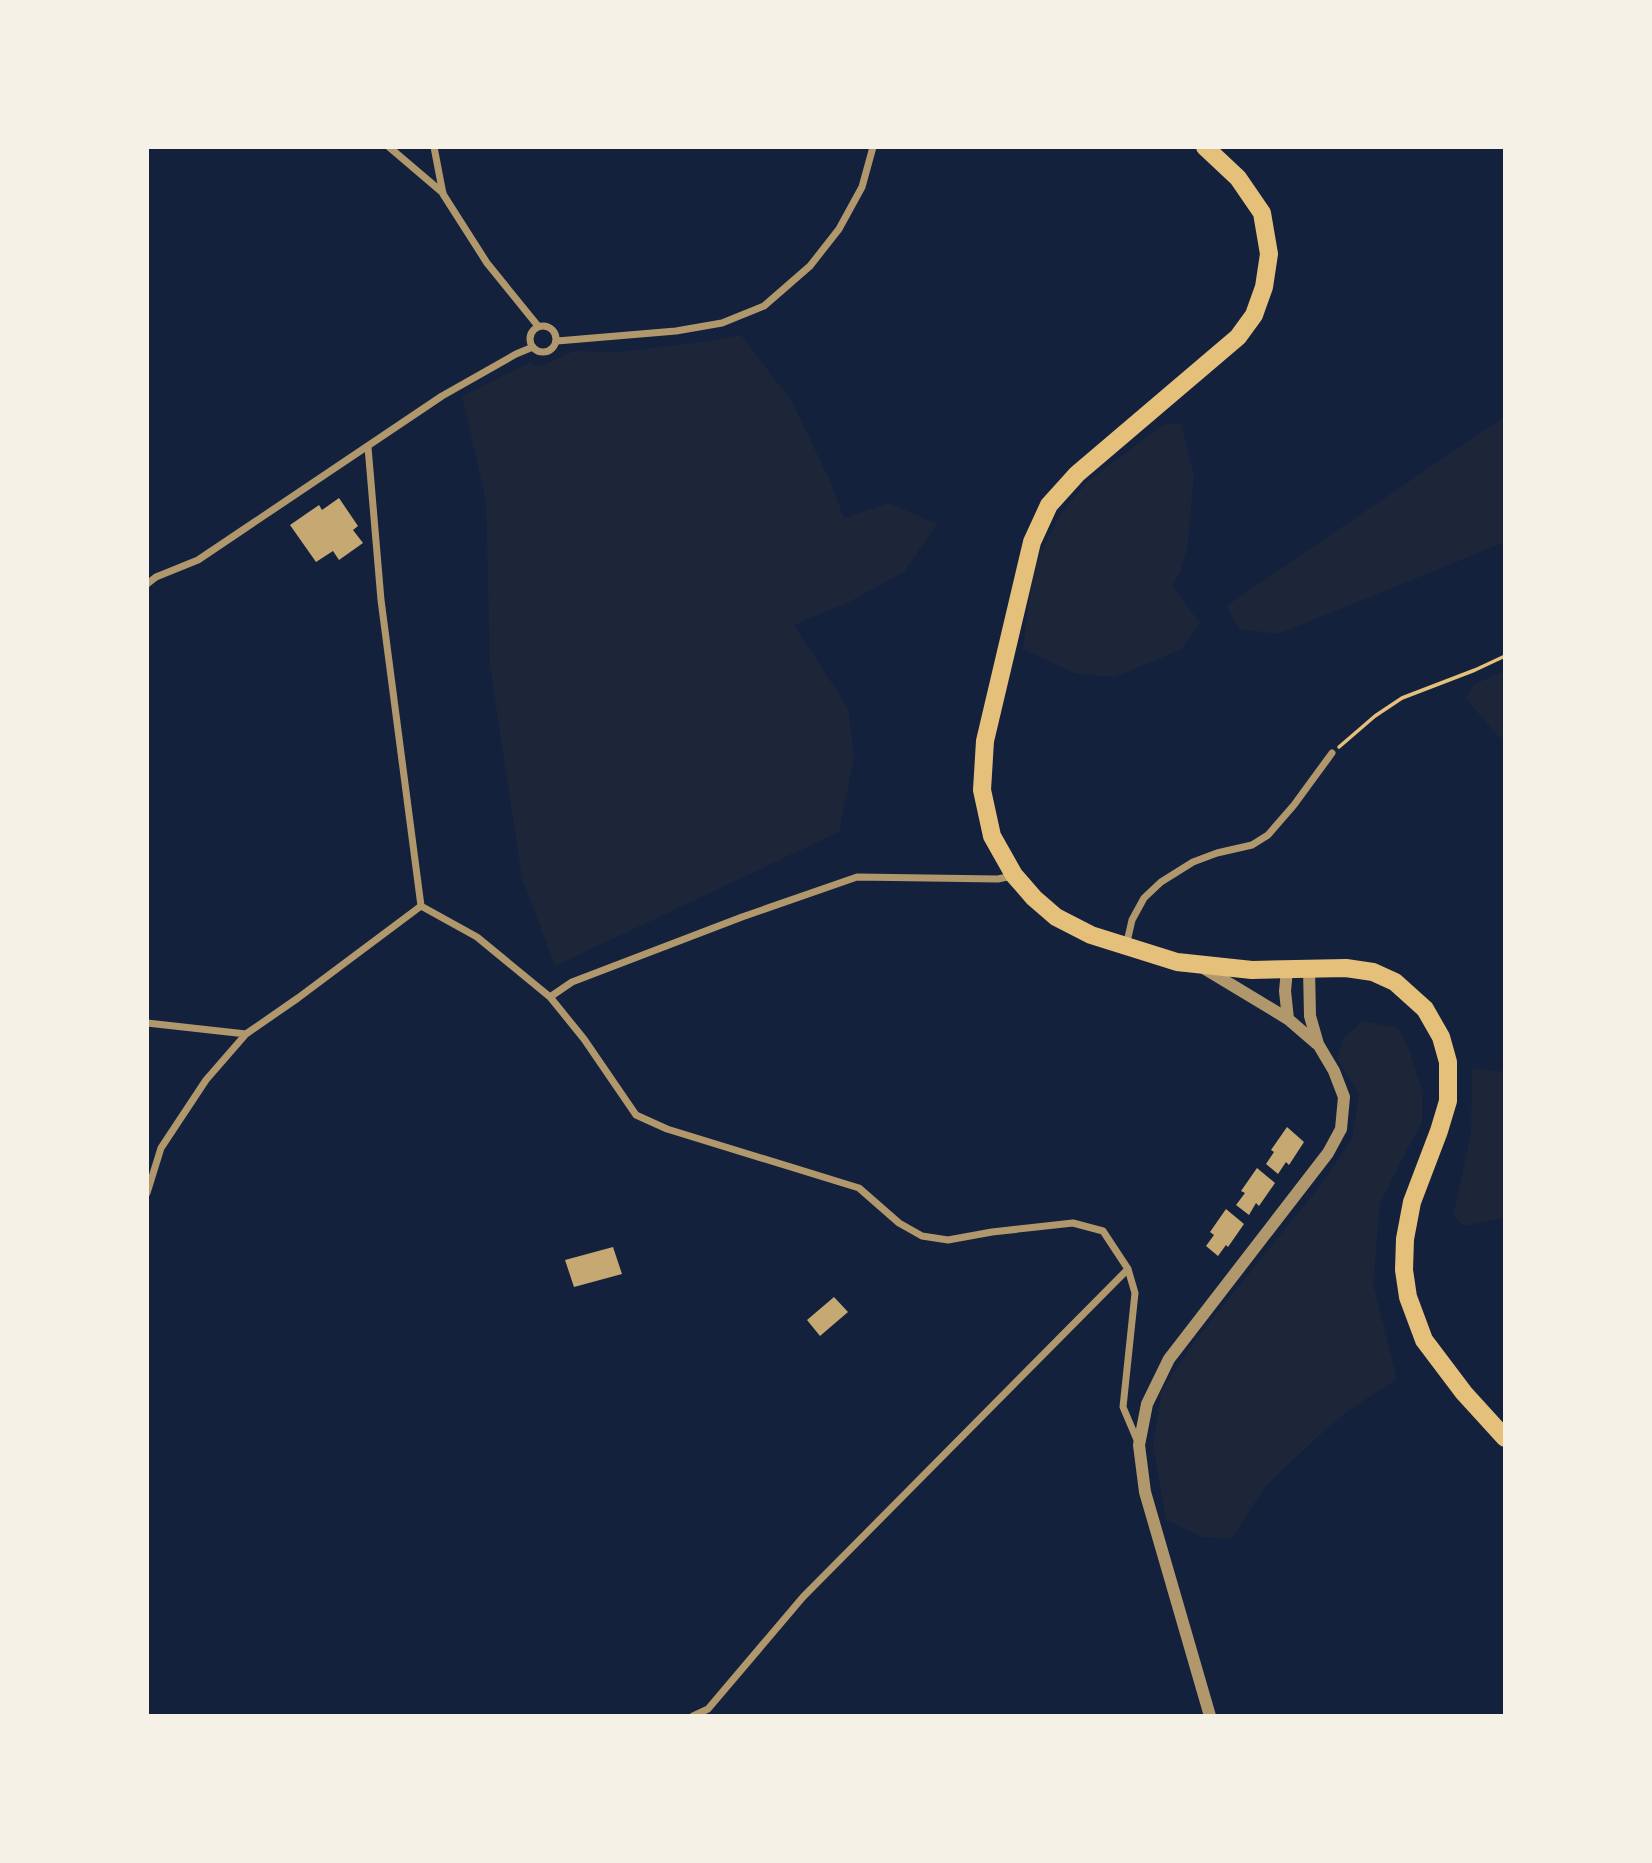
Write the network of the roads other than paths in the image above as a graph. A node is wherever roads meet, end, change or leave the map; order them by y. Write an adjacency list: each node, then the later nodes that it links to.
1 (389, 147): 5 (street)
2 (434, 147): 5 (street)
3 (873, 147): 7 (street)
4 (1205, 147): 14 (main road)
5 (443, 194): 6 (street)
6 (538, 326): 7 (street); 8 (street)
7 (557, 341): 8 (street)
8 (533, 347): 9 (street)
9 (368, 447): 10 (street); 15 (street)
10 (156, 577): 11 (street); 12 (street)
11 (147, 578)
12 (147, 584)
13 (1332, 753): 16 (street)
14 (1014, 875): 16 (main road); 20 (street)
15 (421, 906): 20 (street); 23 (street)
16 (1126, 946): 17 (main road)
17 (1199, 965): 19 (main road); 21 (street)
18 (1309, 968): 19 (main road); 24 (street); 27 (main road)
19 (1287, 970): 21 (street)
20 (550, 998): 26 (street)
21 (1288, 1019): 24 (street)
22 (147, 1023): 23 (street)
23 (246, 1034): 25 (street)
24 (1318, 1044): 28 (street)
25 (147, 1193)
26 (1128, 1269): 28 (street); 29 (street)
27 (1505, 1438)
28 (1139, 1445): 30 (street)
29 (693, 1716)
30 (1210, 1716)

